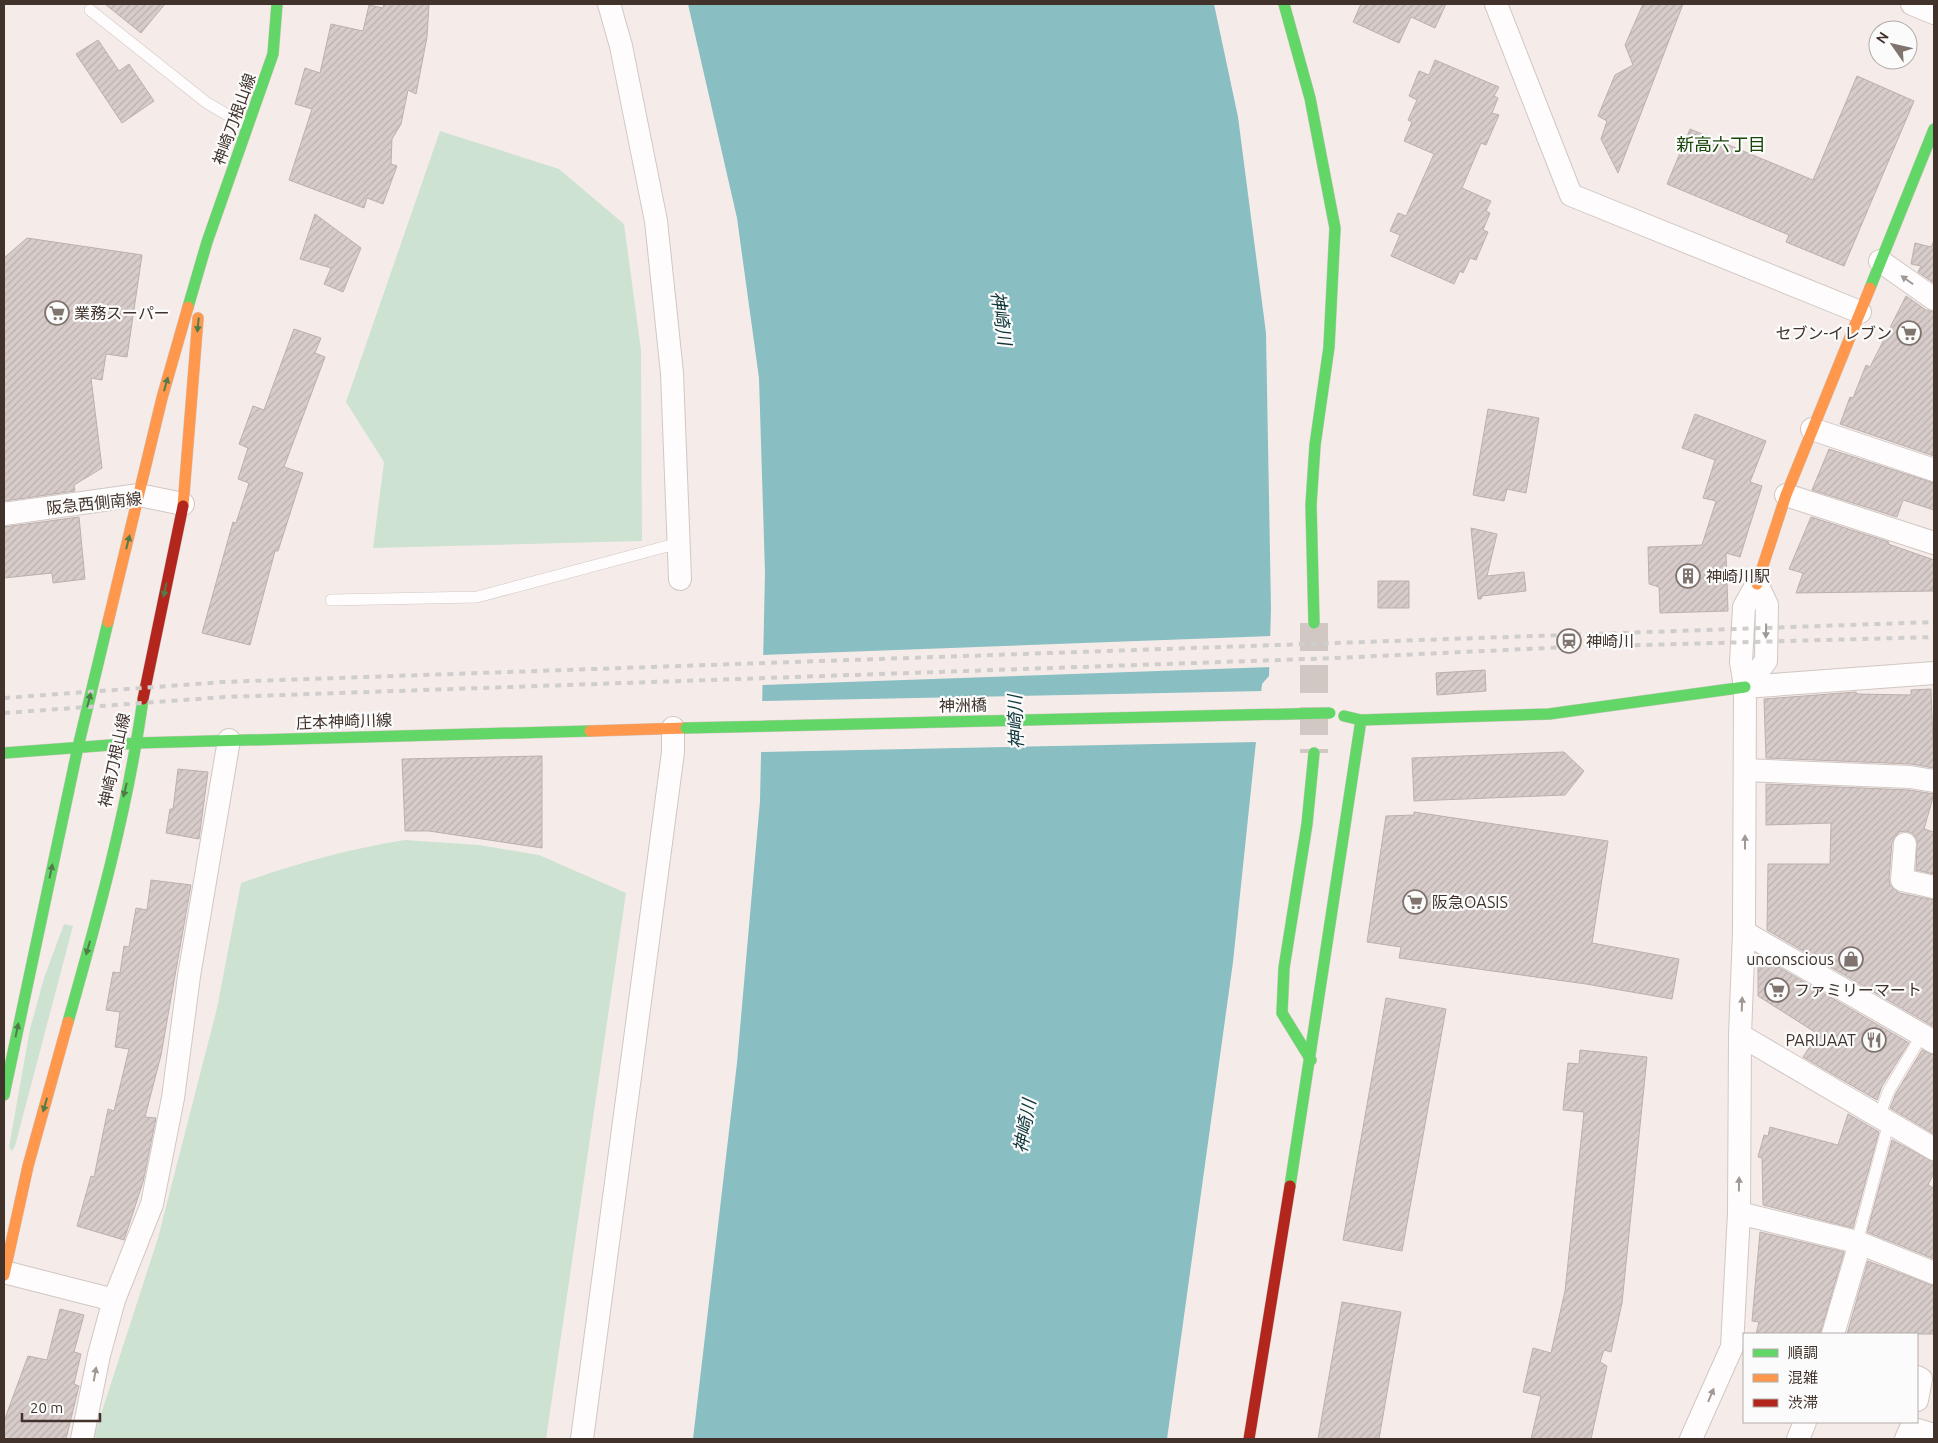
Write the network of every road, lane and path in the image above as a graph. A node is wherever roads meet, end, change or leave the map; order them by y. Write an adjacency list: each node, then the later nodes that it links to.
1 (277, 4): 8 (street, 神崎刀根山線)
2 (608, 4): 20 (street)
3 (1284, 4): 25 (street)
4 (1496, 4): 13 (street)
5 (1912, 4): 7 (street)
6 (90, 10): 8 (lane)
7 (1934, 13)
8 (247, 126): 10 (street, 神崎刀根山線)
9 (1934, 129): 11 (street)
10 (207, 242): 16 (street, 神崎刀根山線, one-way to 10); 18 (street, 神崎刀根山線, one-way to 18)
11 (1880, 261): 12 (street, one-way to 11); 13 (street)
12 (1934, 299)
13 (1860, 312): 14 (street)
14 (1812, 429): 15 (street); 17 (street)
15 (1934, 470)
16 (139, 495): 18 (street, 阪急西側南線); 19 (street, 阪急西側南線); 32 (street, 神崎刀根山線, one-way to 16)
17 (1786, 495): 21 (street); 23 (street)
18 (183, 504): 31 (street, 神崎刀根山線, one-way to 31)
19 (4, 514)
20 (679, 543): 22 (street); 24 (lane)
21 (1934, 543)
22 (680, 579)
23 (1757, 584): 27 (street)
24 (331, 600)
25 (1314, 623)
26 (1934, 673): 27 (street)
27 (1745, 687): 28 (street, 神洲橋); 35 (street)
28 (1361, 720): 29 (street, 神洲橋, bridge); 42 (street)
29 (680, 728): 30 (street, 庄本神崎川線); 59 (street)
30 (229, 740): 31 (street, 庄本神崎川線); 51 (street)
31 (137, 742): 32 (street, 庄本神崎川線); 46 (street, 神崎刀根山線, one-way to 46)
32 (78, 747): 34 (street, 庄本神崎川線); 43 (street, 神崎刀根山線, one-way to 32)
33 (1314, 753): 42 (street)
34 (4, 754)
35 (1745, 770): 36 (street); 39 (street, one-way to 35)
36 (1934, 781)
37 (1904, 844): 38 (street)
38 (1934, 887)
39 (1744, 932): 40 (street, one-way to 39); 41 (street)
40 (1740, 1035): 44 (street); 47 (street, one-way to 40)
41 (1928, 1039): 44 (lane)
42 (1311, 1060): 60 (street)
43 (4, 1088)
44 (1884, 1119): 45 (street); 48 (lane)
45 (1934, 1149)
46 (12, 1199): 49 (street, 神崎刀根山線)
47 (1739, 1213): 48 (street); 61 (street, one-way to 47)
48 (1858, 1242): 50 (street); 52 (street)
49 (4, 1273): 51 (street)
50 (1934, 1273)
51 (114, 1300): 58 (street, one-way to 51)
52 (1833, 1333)
53 (1918, 1378): 54 (street)
54 (1918, 1395)
55 (1805, 1423): 62 (street)
56 (1910, 1430): 57 (street)
57 (1934, 1435)
58 (82, 1439)
59 (582, 1439)
60 (1249, 1439)
61 (1692, 1439)
62 (1798, 1439)

